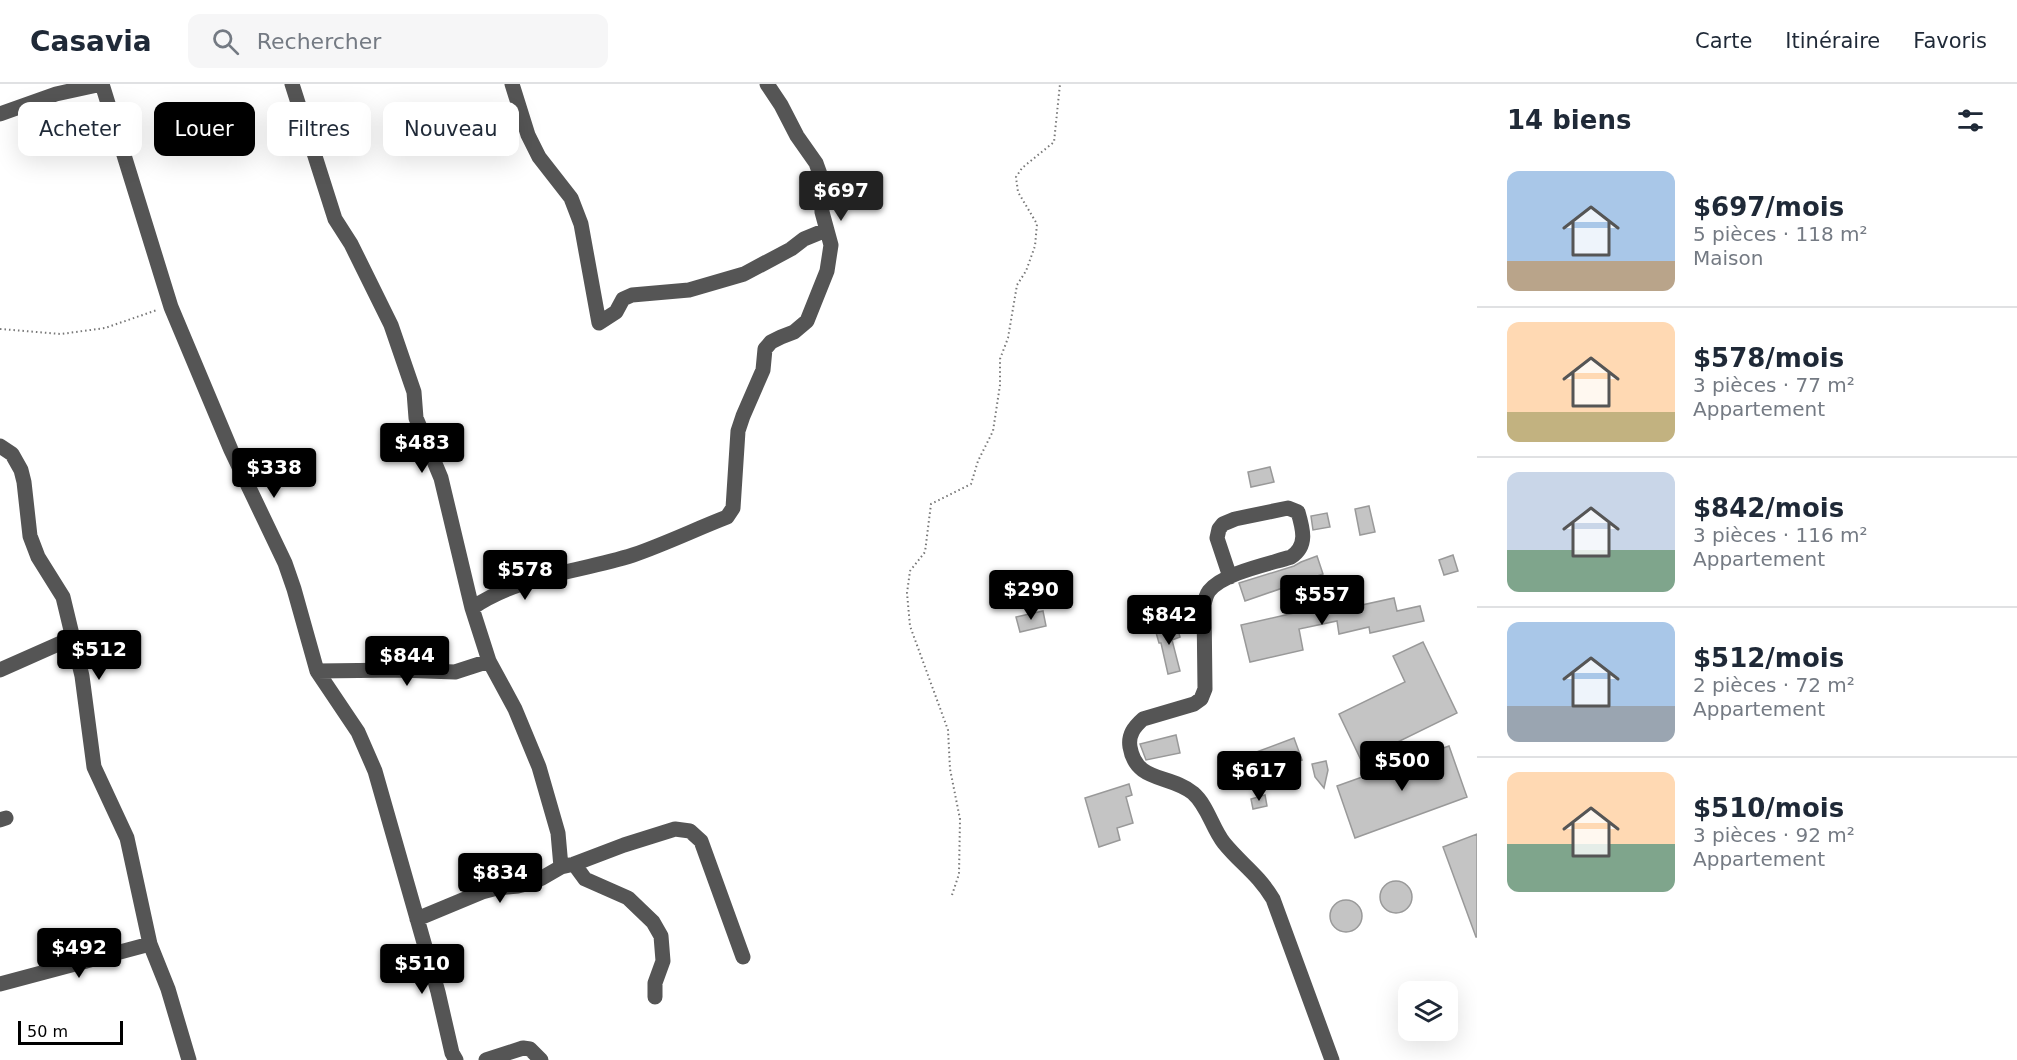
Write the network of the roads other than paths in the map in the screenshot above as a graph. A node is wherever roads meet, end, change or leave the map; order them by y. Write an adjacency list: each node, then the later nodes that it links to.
1 (102, 84): 5 (street); 13 (street)
2 (292, 84): 9 (street)
3 (512, 84): 6 (street)
4 (767, 84): 6 (street)
5 (0, 114)
6 (826, 230): 9 (street)
7 (0, 446): 10 (street)
8 (1230, 577): 8 (street); 24 (street)
9 (472, 608): 11 (street)
10 (72, 638): 12 (street); 16 (street)
11 (489, 661): 13 (street); 14 (street)
12 (0, 670)
13 (317, 671): 15 (street)
14 (568, 866): 15 (street); 17 (street); 19 (street)
15 (417, 919): 21 (street)
16 (150, 944): 18 (street); 20 (street)
17 (743, 957)
18 (0, 984)
19 (655, 997)
20 (189, 1060)
21 (456, 1060)
22 (486, 1060): 23 (street)
23 (541, 1060)
24 (1332, 1060)

